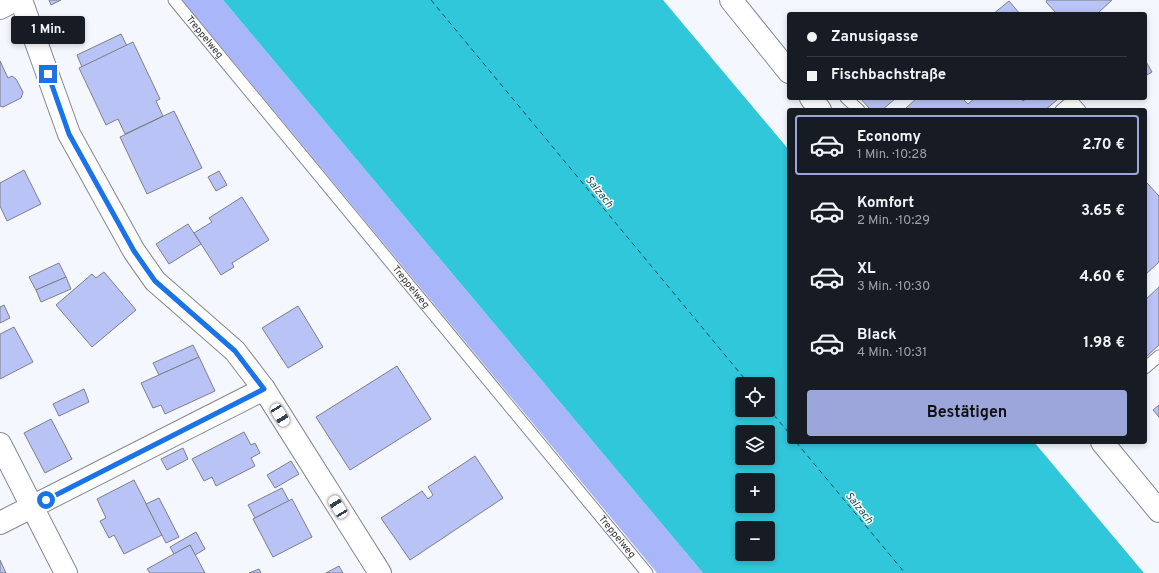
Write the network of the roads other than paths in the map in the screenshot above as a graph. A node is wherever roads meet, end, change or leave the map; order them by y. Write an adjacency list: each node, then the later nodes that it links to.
1 (15, 0): 5 (street)
2 (21, 0): 13 (street)
3 (174, 0): 21 (lane, Treppelweg)
4 (730, 0): 6 (street)
5 (0, 8)
6 (787, 70)
7 (848, 100): 8 (lane)
8 (857, 108)
9 (1064, 108): 10 (lane)
10 (1078, 108)
11 (1159, 356): 12 (lane)
12 (1147, 366)
13 (264, 389): 16 (street); 20 (street)
14 (0, 444): 16 (street)
15 (1104, 444): 17 (street)
16 (32, 508): 18 (street); 19 (street)
17 (1159, 511)
18 (0, 523)
19 (66, 573)
20 (380, 573)
21 (647, 573)

